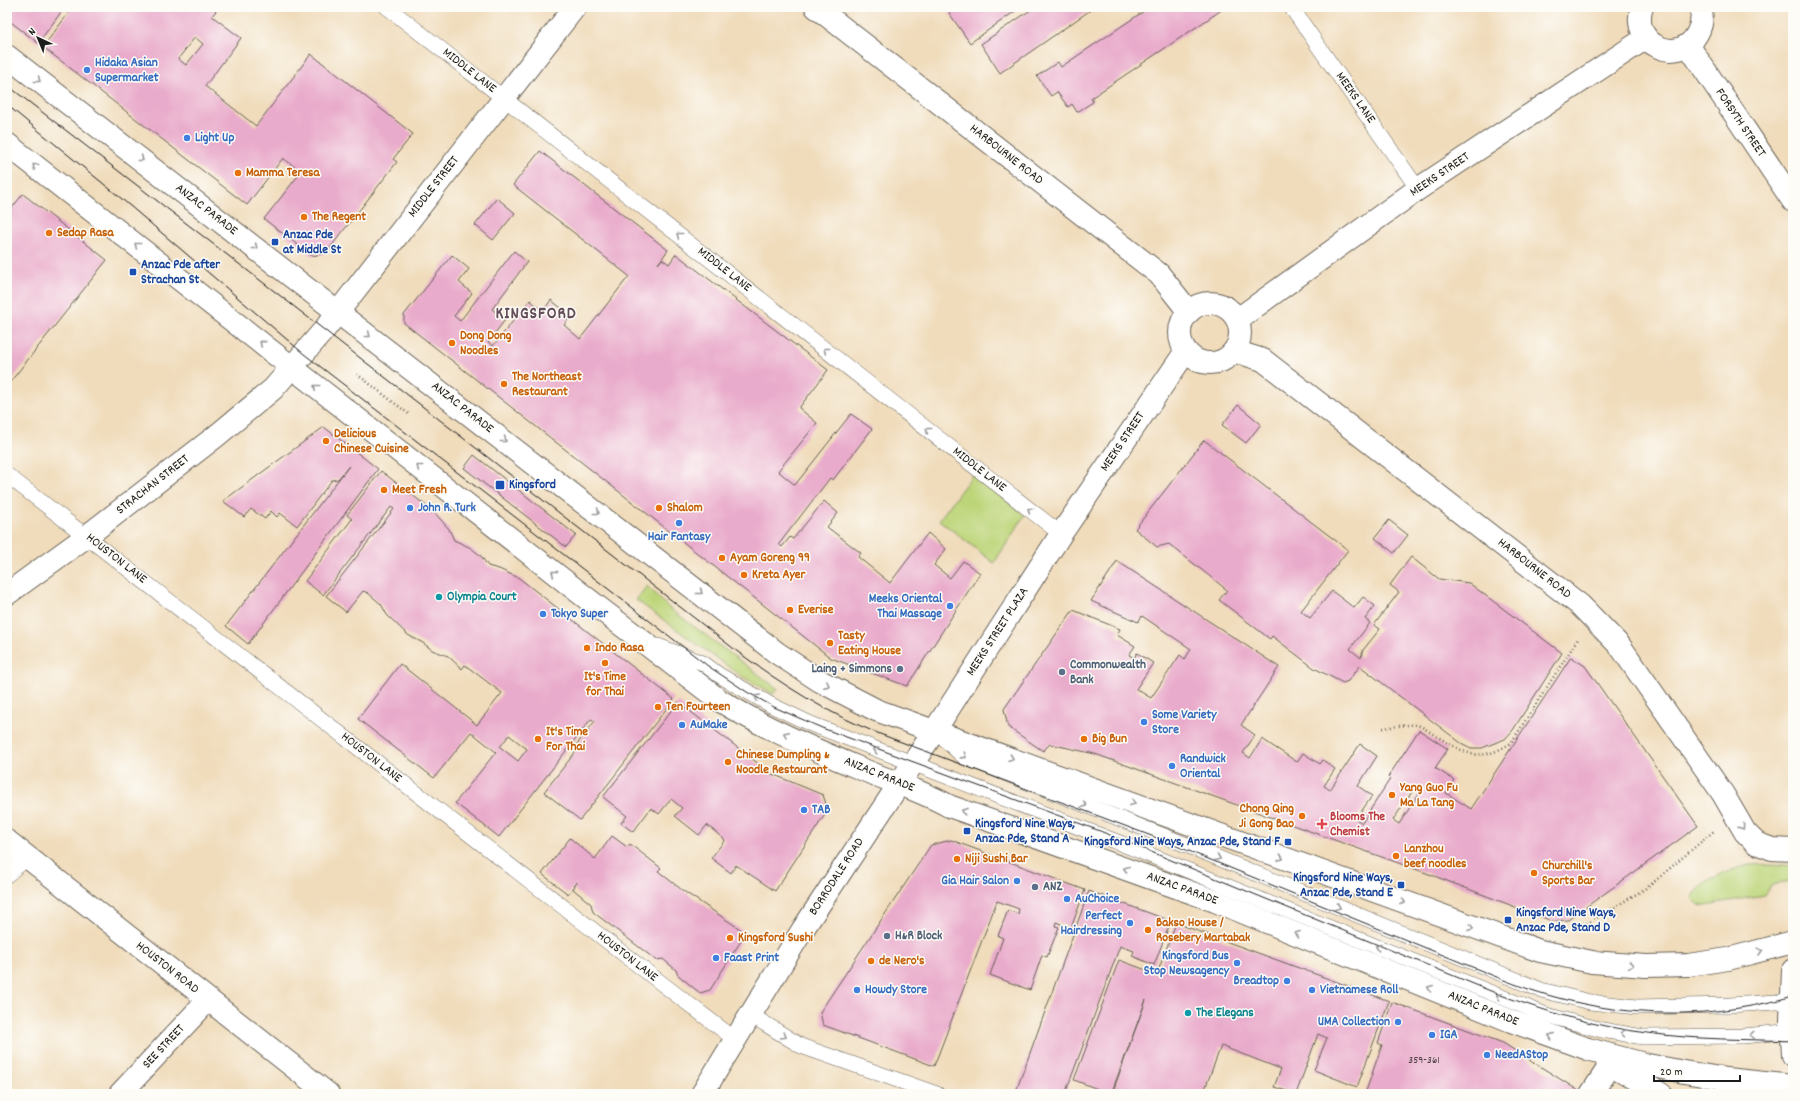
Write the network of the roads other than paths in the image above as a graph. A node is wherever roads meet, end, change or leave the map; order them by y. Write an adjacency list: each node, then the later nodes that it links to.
1 (387, 7): 10 (lane, MIDDLE LANE)
2 (575, 7): 10 (street, MIDDLE STREET)
3 (816, 7): 15 (street, HARBOURNE ROAD)
4 (1291, 7): 12 (lane, MEEKS LANE)
5 (1642, 7): 7 (street)
6 (1700, 7): 8 (street)
7 (1646, 38): 8 (street); 12 (street, MEEKS STREET)
8 (1688, 45): 13 (street, FORSYTH STREET)
9 (7, 56): 14 (street, ANZAC PARADE, one-way to 14)
10 (504, 98): 14 (street, MIDDLE STREET); 21 (lane, MIDDLE LANE, one-way to 10)
11 (7, 144): 19 (street, ANZAC PARADE, one-way to 11)
12 (1418, 189): 16 (street, MEEKS STREET)
13 (1793, 201)
14 (337, 311): 19 (street, MIDDLE STREET); 25 (street, ANZAC PARADE, one-way to 25)
15 (1188, 312): 16 (street); 17 (street)
16 (1238, 319): 18 (street)
17 (1186, 351): 18 (street); 21 (street, MEEKS STREET)
18 (1234, 351): 29 (street, HARBOURNE ROAD, one-way to 29)
19 (292, 368): 22 (street, STRACHAN STREET); 24 (street, ANZAC PARADE, one-way to 19)
20 (7, 475): 22 (lane, HOUSTON LANE)
21 (1061, 534): 25 (street, MEEKS STREET PLAZA)
22 (87, 536): 23 (street, STRACHAN STREET); 38 (lane, HOUSTON LANE)
23 (7, 594)
24 (644, 641): 26 (lane, ANZAC PARADE, one-way to 24); 27 (street, ANZAC PARADE, one-way to 24)
25 (935, 730): 26 (street, MEEKS STREET PLAZA); 32 (street, ANZAC PARADE, one-way to 32); 35 (lane, ANZAC PARADE, one-way to 35)
26 (912, 763): 27 (street, BORRODALE ROAD); 37 (lane, ANZAC PARADE, one-way to 26)
27 (899, 784): 36 (street, BORRODALE ROAD); 39 (street, ANZAC PARADE, one-way to 27)
28 (7, 841): 30 (street, HOUSTON ROAD)
29 (1783, 850)
30 (28, 857): 31 (lane); 34 (street, HOUSTON ROAD)
31 (7, 875)
32 (1793, 942)
33 (1793, 970): 35 (street)
34 (208, 1000): 43 (street, SEE STREET); 44 (street, HOUSTON ROAD)
35 (1792, 1001): 37 (street)
36 (751, 1015): 38 (street, BORRODALE ROAD); 46 (lane, one-way to 46)
37 (1792, 1031): 40 (street)
38 (736, 1040): 45 (street, BORRODALE ROAD)
39 (1588, 1049): 41 (street); 42 (street, ANZAC PARADE)
40 (1793, 1055)
41 (1611, 1064): 47 (street); 48 (street)
42 (1793, 1086)
43 (120, 1094)
44 (328, 1094)
45 (702, 1094)
46 (937, 1094)
47 (1591, 1094)
48 (1661, 1094)

